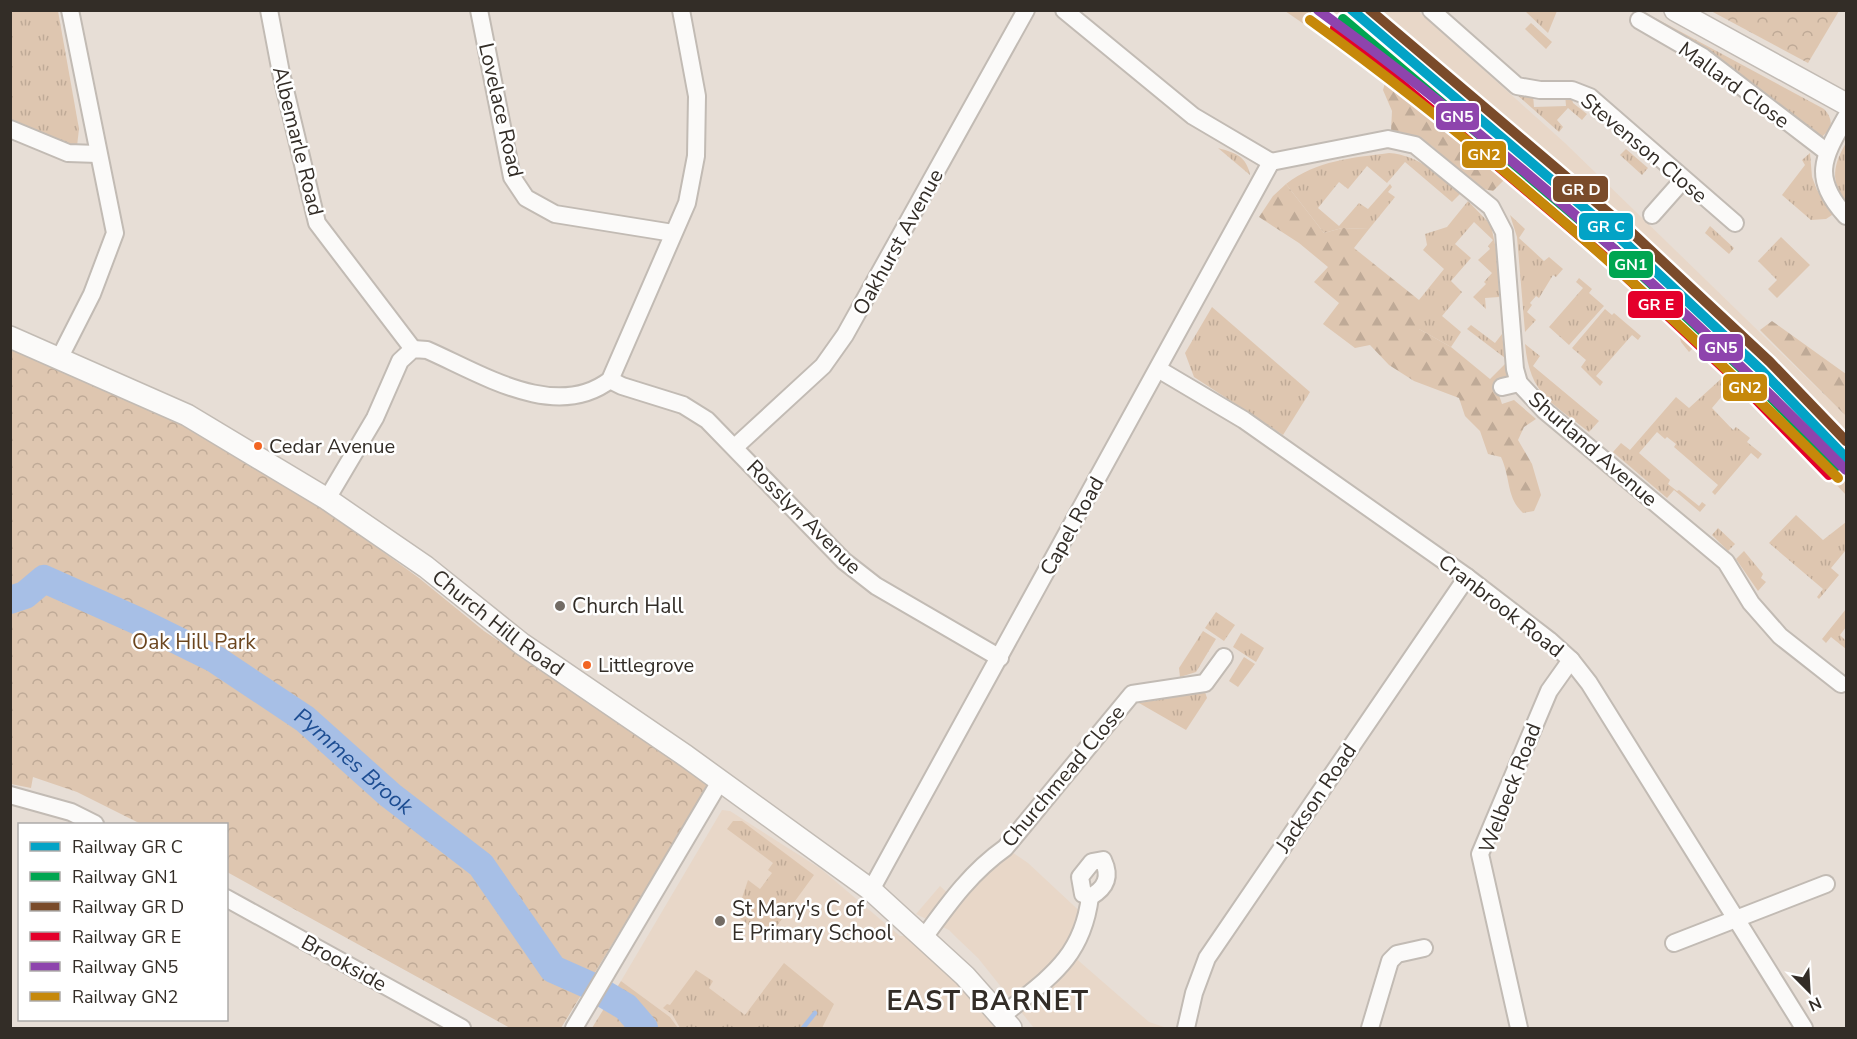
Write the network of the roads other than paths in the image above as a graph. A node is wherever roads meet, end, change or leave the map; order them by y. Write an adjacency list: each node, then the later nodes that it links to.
1 (70, 10): 14 (street)
2 (269, 10): 22 (street, Albemarle Road)
3 (479, 10): 20 (street, Lovelace Road)
4 (681, 10): 20 (street)
5 (1026, 10): 28 (street, Oakhurst Avenue)
6 (1064, 10): 15 (street)
7 (1431, 10): 16 (street, Stevenson Close)
8 (1675, 10): 10 (street)
9 (1639, 20): 13 (street, Mallard Close)
10 (1846, 104)
11 (1846, 117): 13 (street)
12 (10, 129): 14 (street)
13 (1827, 152): 18 (street)
14 (98, 154): 23 (street)
15 (1271, 162): 24 (street, Capel Road); 26 (street, Shurland Avenue)
16 (1683, 180): 17 (street); 19 (street, Stevenson Close)
17 (1652, 215)
18 (1846, 216)
19 (1735, 223)
20 (673, 233): 25 (street)
21 (10, 338): 23 (street, Church Hill Road)
22 (413, 349): 25 (street); 29 (street)
23 (60, 357): 29 (street, Church Hill Road)
24 (1158, 369): 30 (street, Cranbrook Road); 32 (street, Capel Road)
25 (610, 380): 28 (street, Rosslyn Avenue)
26 (1519, 383): 27 (street); 34 (street, Shurland Avenue)
27 (1502, 387)
28 (735, 447): 32 (street, Rosslyn Avenue)
29 (327, 499): 35 (street, Church Hill Road)
30 (1467, 577): 33 (street, Cranbrook Road); 49 (street, Jackson Road)
31 (1224, 657): 43 (street, Churchmead Close)
32 (1000, 658): 39 (street, Capel Road)
33 (1571, 660): 42 (street, Cranbrook Road); 51 (street, Welbeck Road)
34 (1841, 684)
35 (719, 783): 39 (street, Church Hill Road); 48 (street)
36 (10, 795): 37 (street)
37 (91, 823)
38 (1826, 884): 42 (street)
39 (871, 890): 43 (street, Church Hill Road)
40 (1090, 897): 46 (street, Church Hill Road)
41 (228, 899): 47 (street, Brookside)
42 (1737, 918): 44 (street); 52 (street, Cranbrook Road)
43 (925, 936): 46 (street, Church Hill Road)
44 (1674, 943)
45 (1424, 948): 50 (street)
46 (1007, 1022)
47 (462, 1029)
48 (574, 1029)
49 (1186, 1029)
50 (1370, 1029)
51 (1519, 1029)
52 (1804, 1029)

